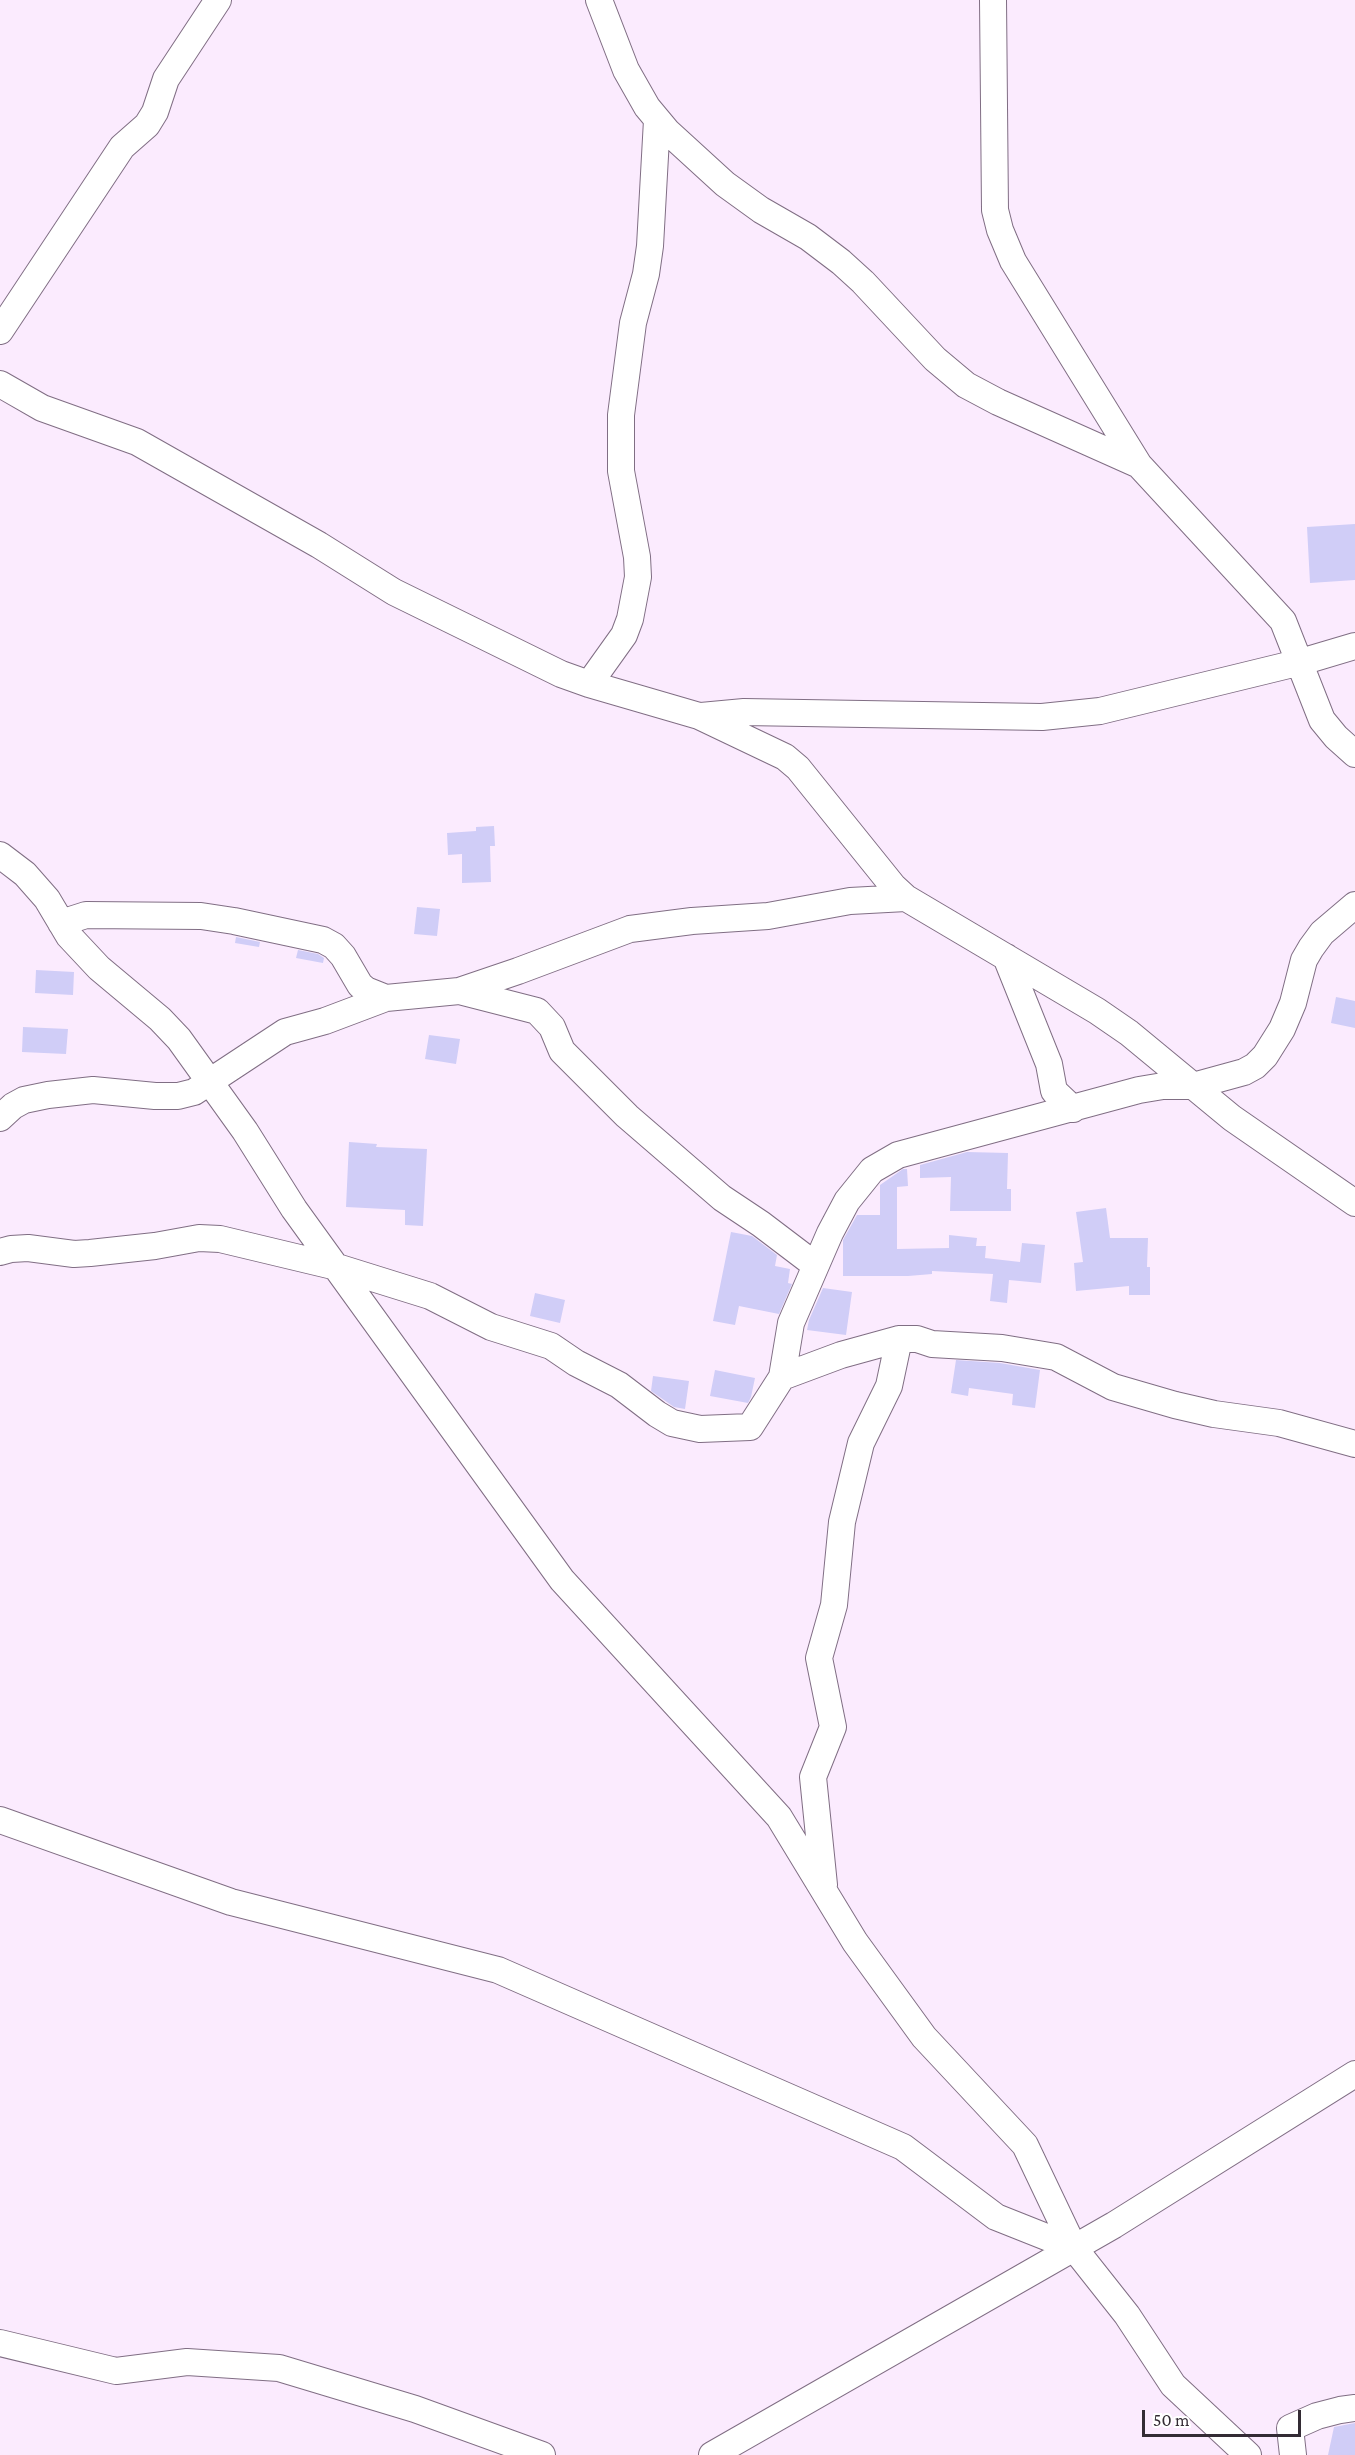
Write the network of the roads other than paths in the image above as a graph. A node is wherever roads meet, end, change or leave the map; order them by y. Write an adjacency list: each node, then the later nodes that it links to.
1 (218, 0): 5 (street)
2 (599, 0): 4 (street)
3 (993, 0): 7 (street)
4 (657, 120): 7 (street); 10 (street)
5 (0, 332)
6 (0, 384): 10 (street)
7 (1139, 465): 9 (street)
8 (1355, 646): 9 (street)
9 (1301, 662): 11 (street); 12 (street)
10 (589, 684): 11 (street)
11 (699, 716): 14 (street)
12 (1355, 754)
13 (0, 855): 15 (street)
14 (906, 898): 19 (street); 20 (street)
15 (46, 899): 17 (street); 18 (street)
16 (1355, 905): 23 (street)
17 (86, 915): 18 (street); 21 (street)
18 (61, 923): 22 (street)
19 (1006, 957): 23 (street); 24 (street)
20 (459, 990): 21 (street); 30 (street)
21 (386, 998): 22 (street)
22 (209, 1083): 26 (street); 31 (street)
23 (1193, 1086): 25 (street); 28 (street)
24 (1054, 1091): 25 (street); 27 (street)
25 (1073, 1109): 27 (street)
26 (0, 1118)
27 (1039, 1119): 30 (street)
28 (1355, 1203)
29 (0, 1252): 31 (street)
30 (815, 1265): 33 (street)
31 (337, 1268): 33 (street); 36 (street)
32 (899, 1339): 33 (street); 34 (street); 36 (street)
33 (782, 1377)
34 (1355, 1444)
35 (0, 1820): 38 (street)
36 (825, 1892): 38 (street)
37 (1355, 2074): 38 (street)
38 (1074, 2247): 42 (street); 43 (street)
39 (0, 2343): 41 (street)
40 (1355, 2408): 44 (street)
41 (542, 2455)
42 (712, 2455)
43 (1248, 2455)
44 (1293, 2455)

